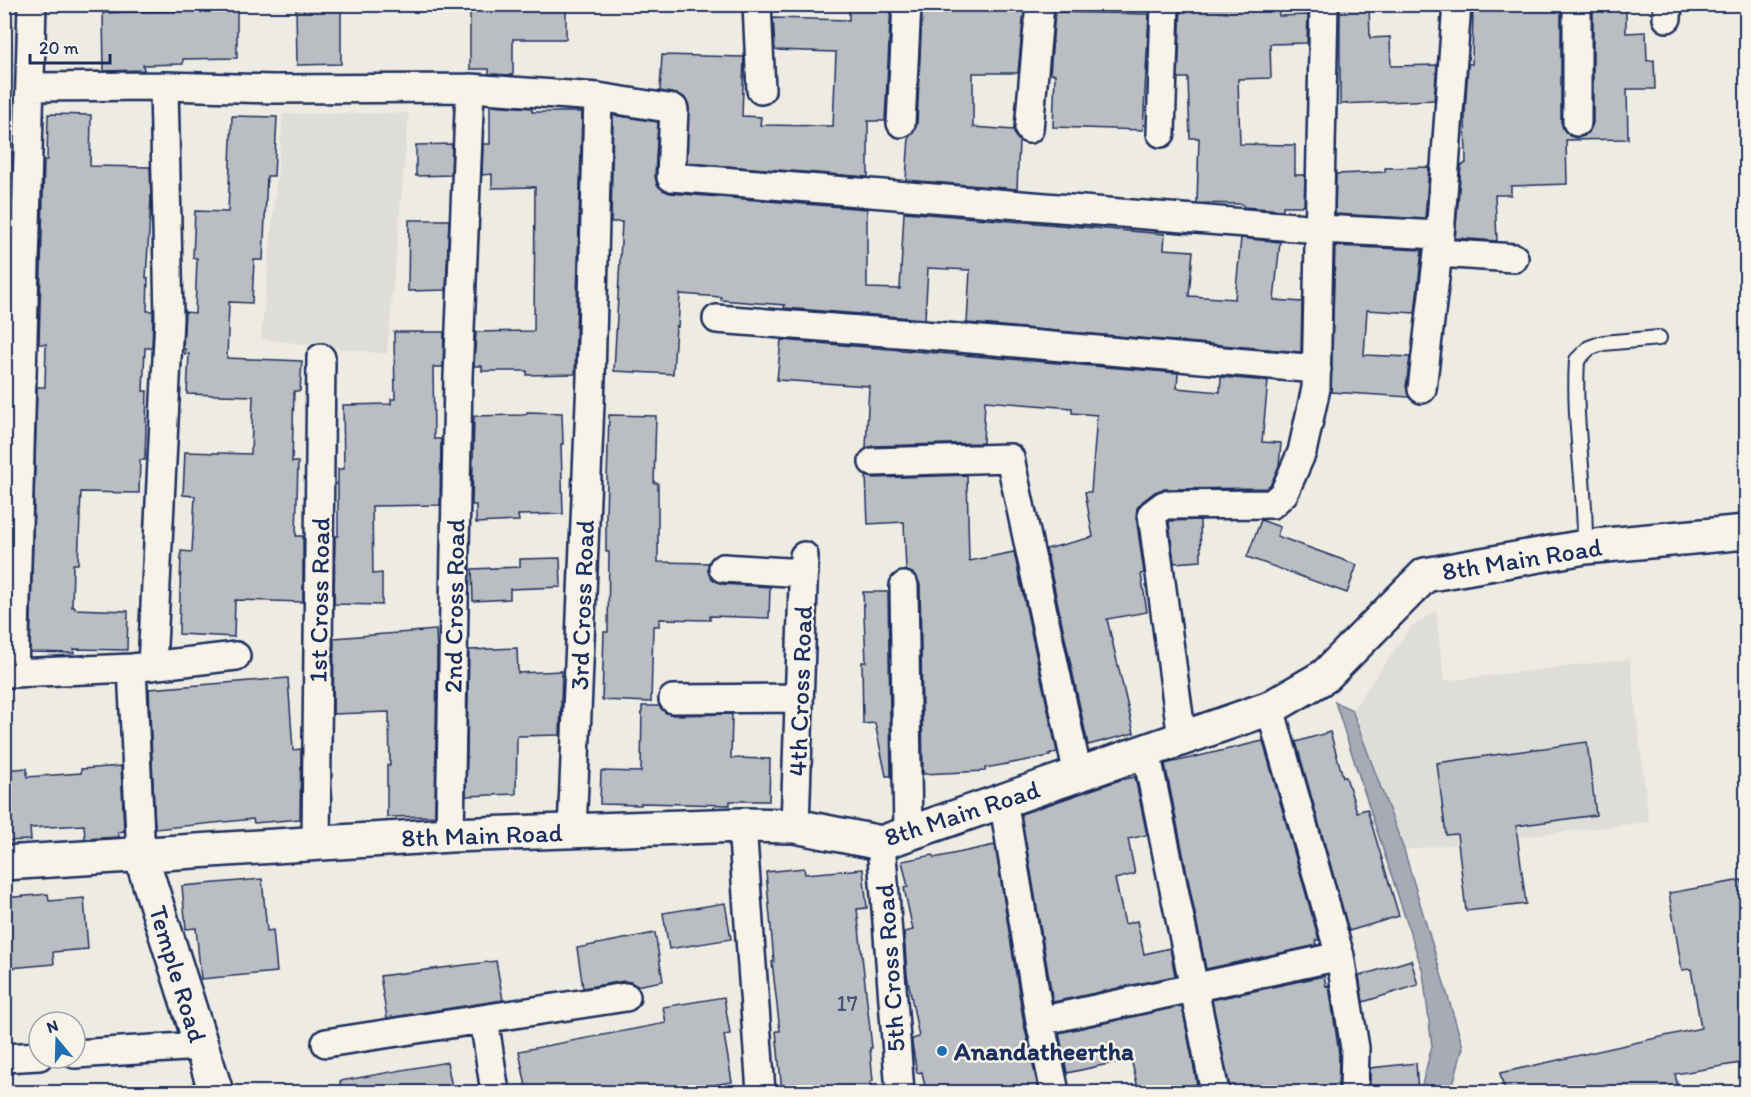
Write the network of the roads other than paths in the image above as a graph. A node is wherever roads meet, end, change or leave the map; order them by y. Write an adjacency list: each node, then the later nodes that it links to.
1 (32, 4): 9 (street)
2 (757, 4): 12 (street)
3 (907, 4): 15 (street)
4 (1040, 4): 16 (street)
5 (1165, 4): 17 (street)
6 (1324, 4): 18 (street)
7 (1457, 4): 19 (street)
8 (1577, 4): 14 (street)
9 (30, 87): 10 (street); 33 (street)
10 (164, 87): 11 (street); 32 (street)
11 (470, 88): 13 (street); 44 (street, 2nd Cross Road)
12 (761, 90)
13 (598, 97): 18 (street); 43 (street, 3rd Cross Road)
14 (1577, 122)
15 (901, 123)
16 (1029, 129)
17 (1161, 133)
18 (1320, 229): 19 (street); 24 (street)
19 (1439, 244): 20 (street); 25 (street)
20 (1514, 258)
21 (717, 319): 24 (street)
22 (1659, 338): 28 (lane)
23 (321, 358): 46 (street, 1st Cross Road)
24 (1317, 369): 37 (street)
25 (1422, 389)
26 (873, 462): 39 (street)
27 (1746, 535): 28 (street, 8th Main Road)
28 (1585, 547): 36 (street, 8th Main Road)
29 (723, 568): 34 (street, 4th Cross Road)
30 (903, 586): 45 (street, 5th Cross Road)
31 (236, 656): 32 (street)
32 (142, 667): 33 (street); 47 (street)
33 (9, 673)
34 (799, 698): 35 (street); 42 (street, 4th Cross Road)
35 (674, 699)
36 (1270, 708): 37 (street, 8th Main Road); 49 (street)
37 (1182, 739): 38 (street, 8th Main Road)
38 (1146, 752): 39 (street, 8th Main Road); 50 (street)
39 (1078, 775): 40 (street, 8th Main Road)
40 (1003, 800): 45 (street, 8th Main Road); 53 (street)
41 (742, 825): 42 (street, 8th Main Road); 43 (street, 8th Main Road); 61 (street)
42 (795, 826): 45 (street, 8th Main Road)
43 (572, 831): 44 (street, 8th Main Road)
44 (450, 835): 46 (street, 8th Main Road)
45 (894, 838): 62 (street, 5th Cross Road)
46 (316, 843): 47 (street, 8th Main Road)
47 (141, 856): 48 (street, 8th Main Road); 55 (street, Temple Road)
48 (4, 863)
49 (1340, 956): 50 (street); 65 (street)
50 (1193, 988): 53 (street); 64 (street)
51 (626, 997): 52 (street)
52 (484, 1019): 54 (street); 60 (street)
53 (1040, 1022): 63 (street)
54 (326, 1043)
55 (201, 1046): 56 (street); 59 (street, Temple Road)
56 (87, 1053)
57 (27, 1057): 58 (street)
58 (4, 1058)
59 (216, 1092)
60 (495, 1092)
61 (761, 1092)
62 (900, 1092)
63 (1055, 1092)
64 (1215, 1092)
65 (1354, 1092)

